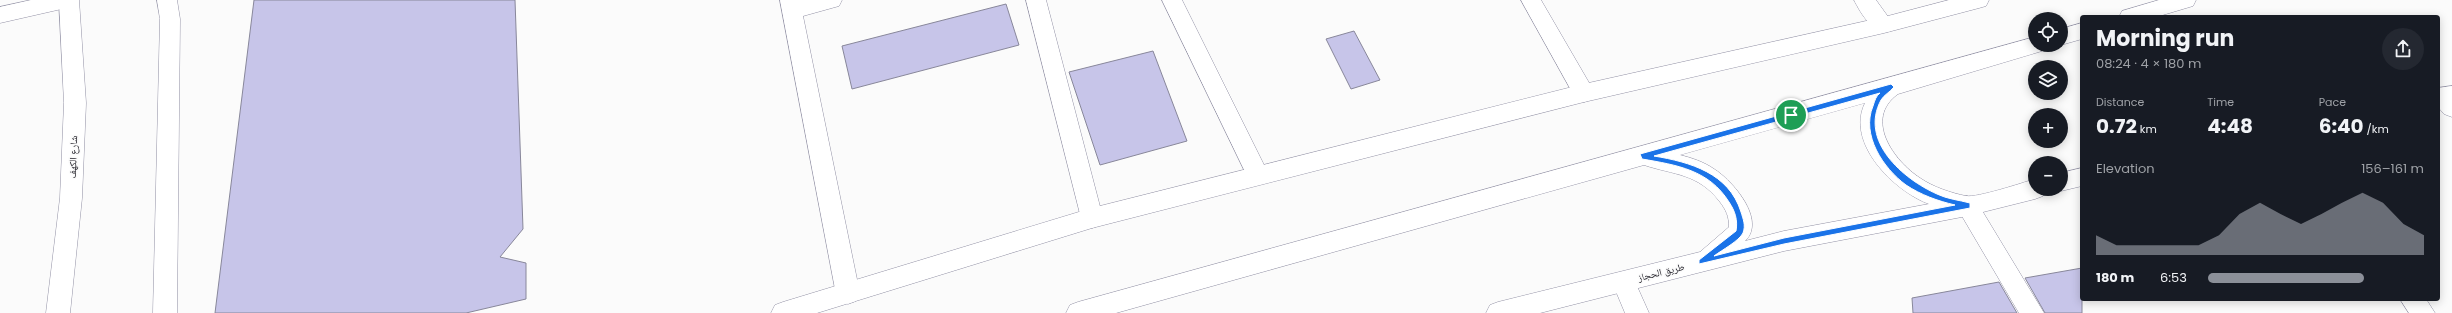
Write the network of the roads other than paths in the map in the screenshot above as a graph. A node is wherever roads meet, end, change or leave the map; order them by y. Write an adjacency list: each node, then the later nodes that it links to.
1 (66, 0): 12 (main road)
2 (69, 0): 31 (main road, شارع الكهف)
3 (167, 0): 32 (main road)
4 (832, 0): 11 (main road)
5 (1036, 0): 26 (main road)
6 (1172, 0): 21 (main road)
7 (1531, 0): 19 (main road)
8 (1864, 0): 14 (main road)
9 (1979, 0): 14 (main road)
10 (2186, 0): 13 (main road)
11 (791, 5): 29 (main road)
12 (0, 15)
13 (2135, 15)
14 (1884, 25): 19 (main road)
15 (2080, 32): 16 (main road)
16 (2068, 35)
17 (2028, 46): 18 (main road)
18 (1891, 87): 20 (main road); 25 (main road)
19 (1584, 93): 21 (main road)
20 (1642, 156): 27 (main road); 34 (main road)
21 (1258, 175): 26 (main road)
22 (2080, 177): 23 (main road)
23 (2068, 180)
24 (2028, 191): 25 (main road, طريق الحجاز)
25 (1967, 206): 27 (main road, طريق الحجاز); 37 (main road)
26 (1092, 218): 29 (main road)
27 (1701, 262): 28 (main road, طريق الحجاز)
28 (1624, 282): 35 (main road, طريق الحجاز); 36 (main road)
29 (848, 294): 33 (main road)
30 (2414, 301): 38 (main road)
31 (58, 313)
32 (165, 313)
33 (783, 313)
34 (1078, 313)
35 (1498, 313)
36 (1637, 313)
37 (2032, 313)
38 (2423, 313)

